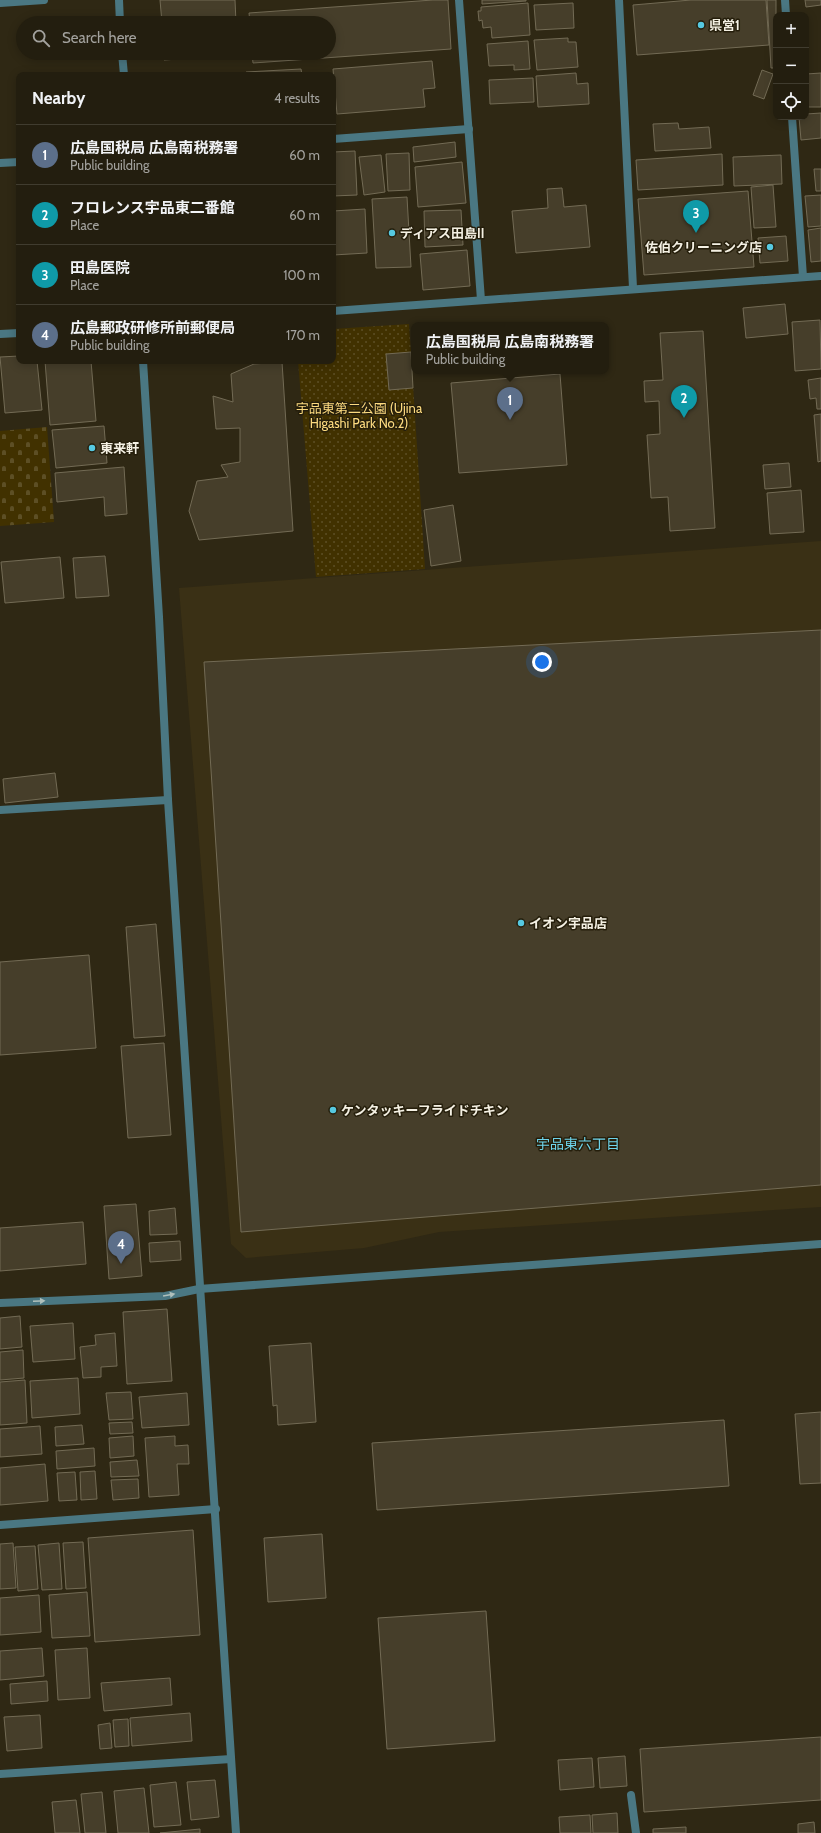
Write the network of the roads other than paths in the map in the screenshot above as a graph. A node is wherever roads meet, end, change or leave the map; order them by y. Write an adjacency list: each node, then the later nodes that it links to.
1 (44, 0): 6 (street)
2 (119, 0): 8 (street)
3 (459, 0): 12 (street)
4 (618, 0): 18 (street)
5 (785, 0): 7 (street)
6 (0, 3)
7 (786, 12)
8 (120, 16)
9 (123, 60): 10 (street)
10 (124, 72)
11 (792, 120): 17 (street)
12 (468, 129): 13 (street); 19 (street)
13 (336, 139)
14 (16, 162): 15 (street)
15 (0, 163)
16 (821, 276): 17 (street)
17 (803, 277): 18 (street)
18 (633, 288): 19 (street)
19 (481, 300): 20 (street)
20 (336, 311)
21 (16, 333): 22 (street)
22 (0, 334)
23 (143, 364): 24 (street)
24 (168, 800): 25 (street); 27 (street)
25 (0, 810)
26 (821, 1244): 27 (street)
27 (199, 1289): 28 (street, one-way to 27); 29 (street)
28 (0, 1303)
29 (216, 1509): 30 (street); 31 (street)
30 (0, 1525)
31 (231, 1760): 32 (street); 34 (street)
32 (0, 1774)
33 (631, 1795): 35 (street)
34 (236, 1833)
35 (636, 1833)

